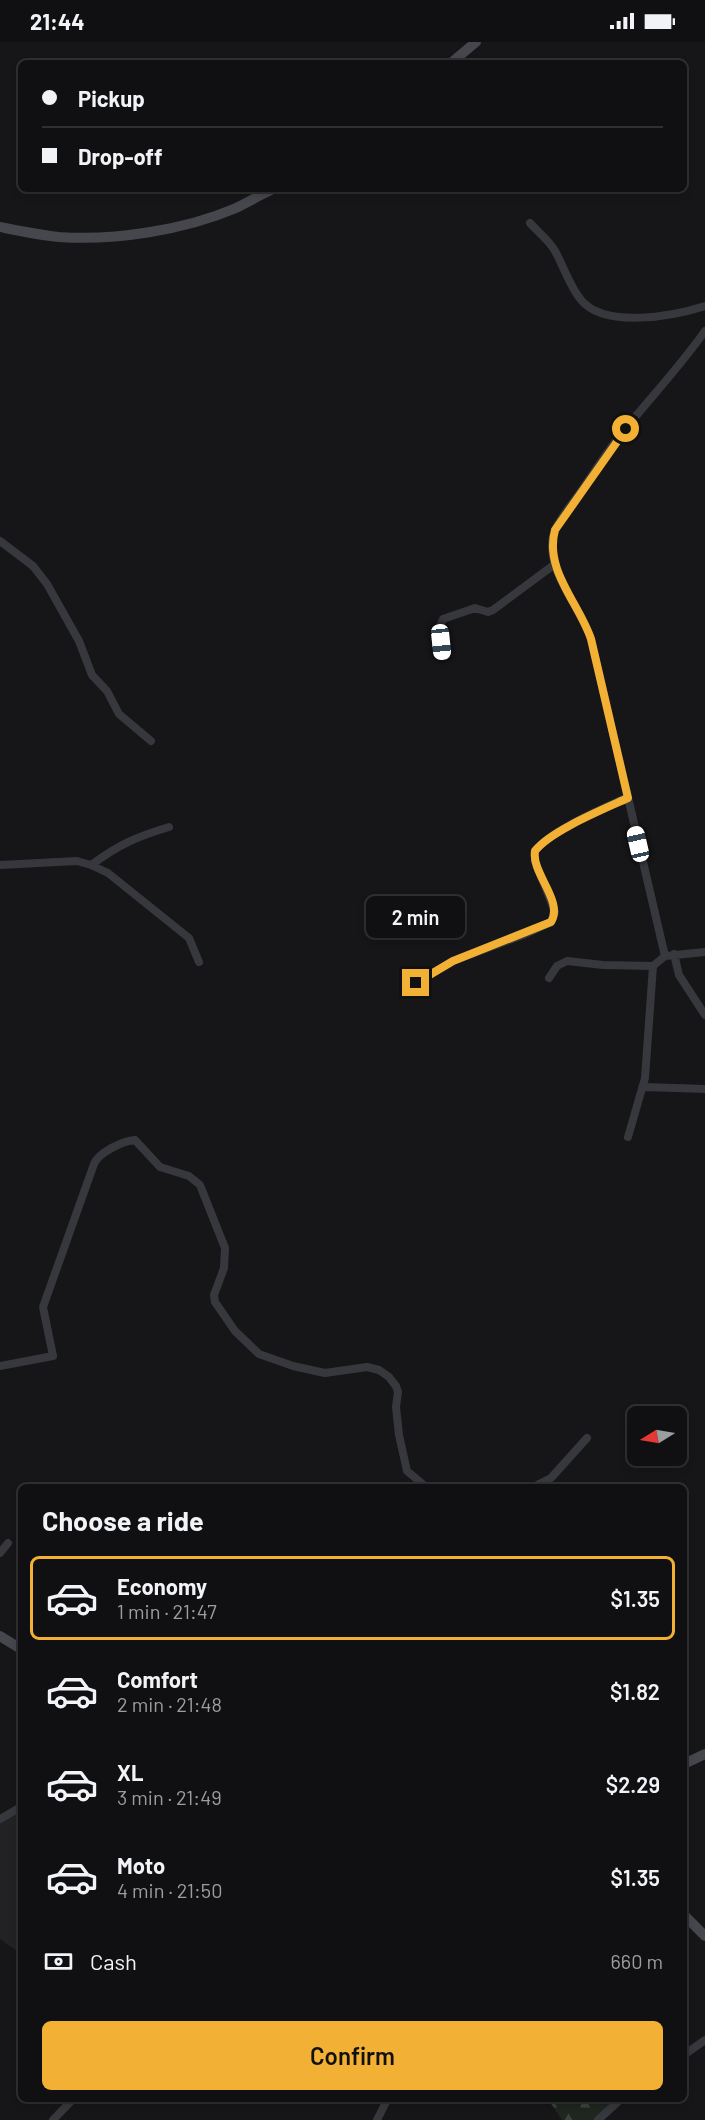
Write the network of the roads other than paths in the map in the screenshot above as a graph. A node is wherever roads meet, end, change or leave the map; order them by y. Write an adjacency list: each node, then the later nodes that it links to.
1 (476, 42): 2 (main road)
2 (455, 60)
3 (267, 192): 5 (main road)
4 (530, 223): 6 (street)
5 (0, 227)
6 (705, 306)
7 (705, 332): 9 (street)
8 (0, 541): 11 (street)
9 (555, 564): 10 (street); 12 (street)
10 (442, 656)
11 (151, 741)
12 (628, 798): 18 (street); 22 (street)
13 (169, 827): 15 (street)
14 (0, 865): 15 (street)
15 (92, 865): 19 (street)
16 (705, 952): 17 (street)
17 (674, 954): 18 (street); 23 (street)
18 (665, 956): 20 (street)
19 (199, 962)
20 (653, 966): 21 (street); 24 (street)
21 (549, 978)
22 (416, 983)
23 (705, 1015)
24 (644, 1087): 25 (street); 26 (street)
25 (705, 1089)
26 (628, 1137)
27 (0, 1366): 29 (street)
28 (587, 1438): 30 (street)
29 (423, 1484)
30 (539, 1484)
31 (8, 1543): 32 (street)
32 (0, 1553)
33 (0, 1636): 34 (main road)
34 (18, 1647)
35 (705, 1754): 36 (main road)
36 (687, 1763)
37 (18, 1809): 38 (street)
38 (0, 1819)
39 (687, 1918): 40 (main road)
40 (705, 1936)
41 (705, 2040): 42 (street)
42 (687, 2053)
43 (70, 2102): 46 (street)
44 (386, 2102): 47 (street)
45 (618, 2102): 48 (street)
46 (53, 2120)
47 (377, 2120)
48 (598, 2120)

